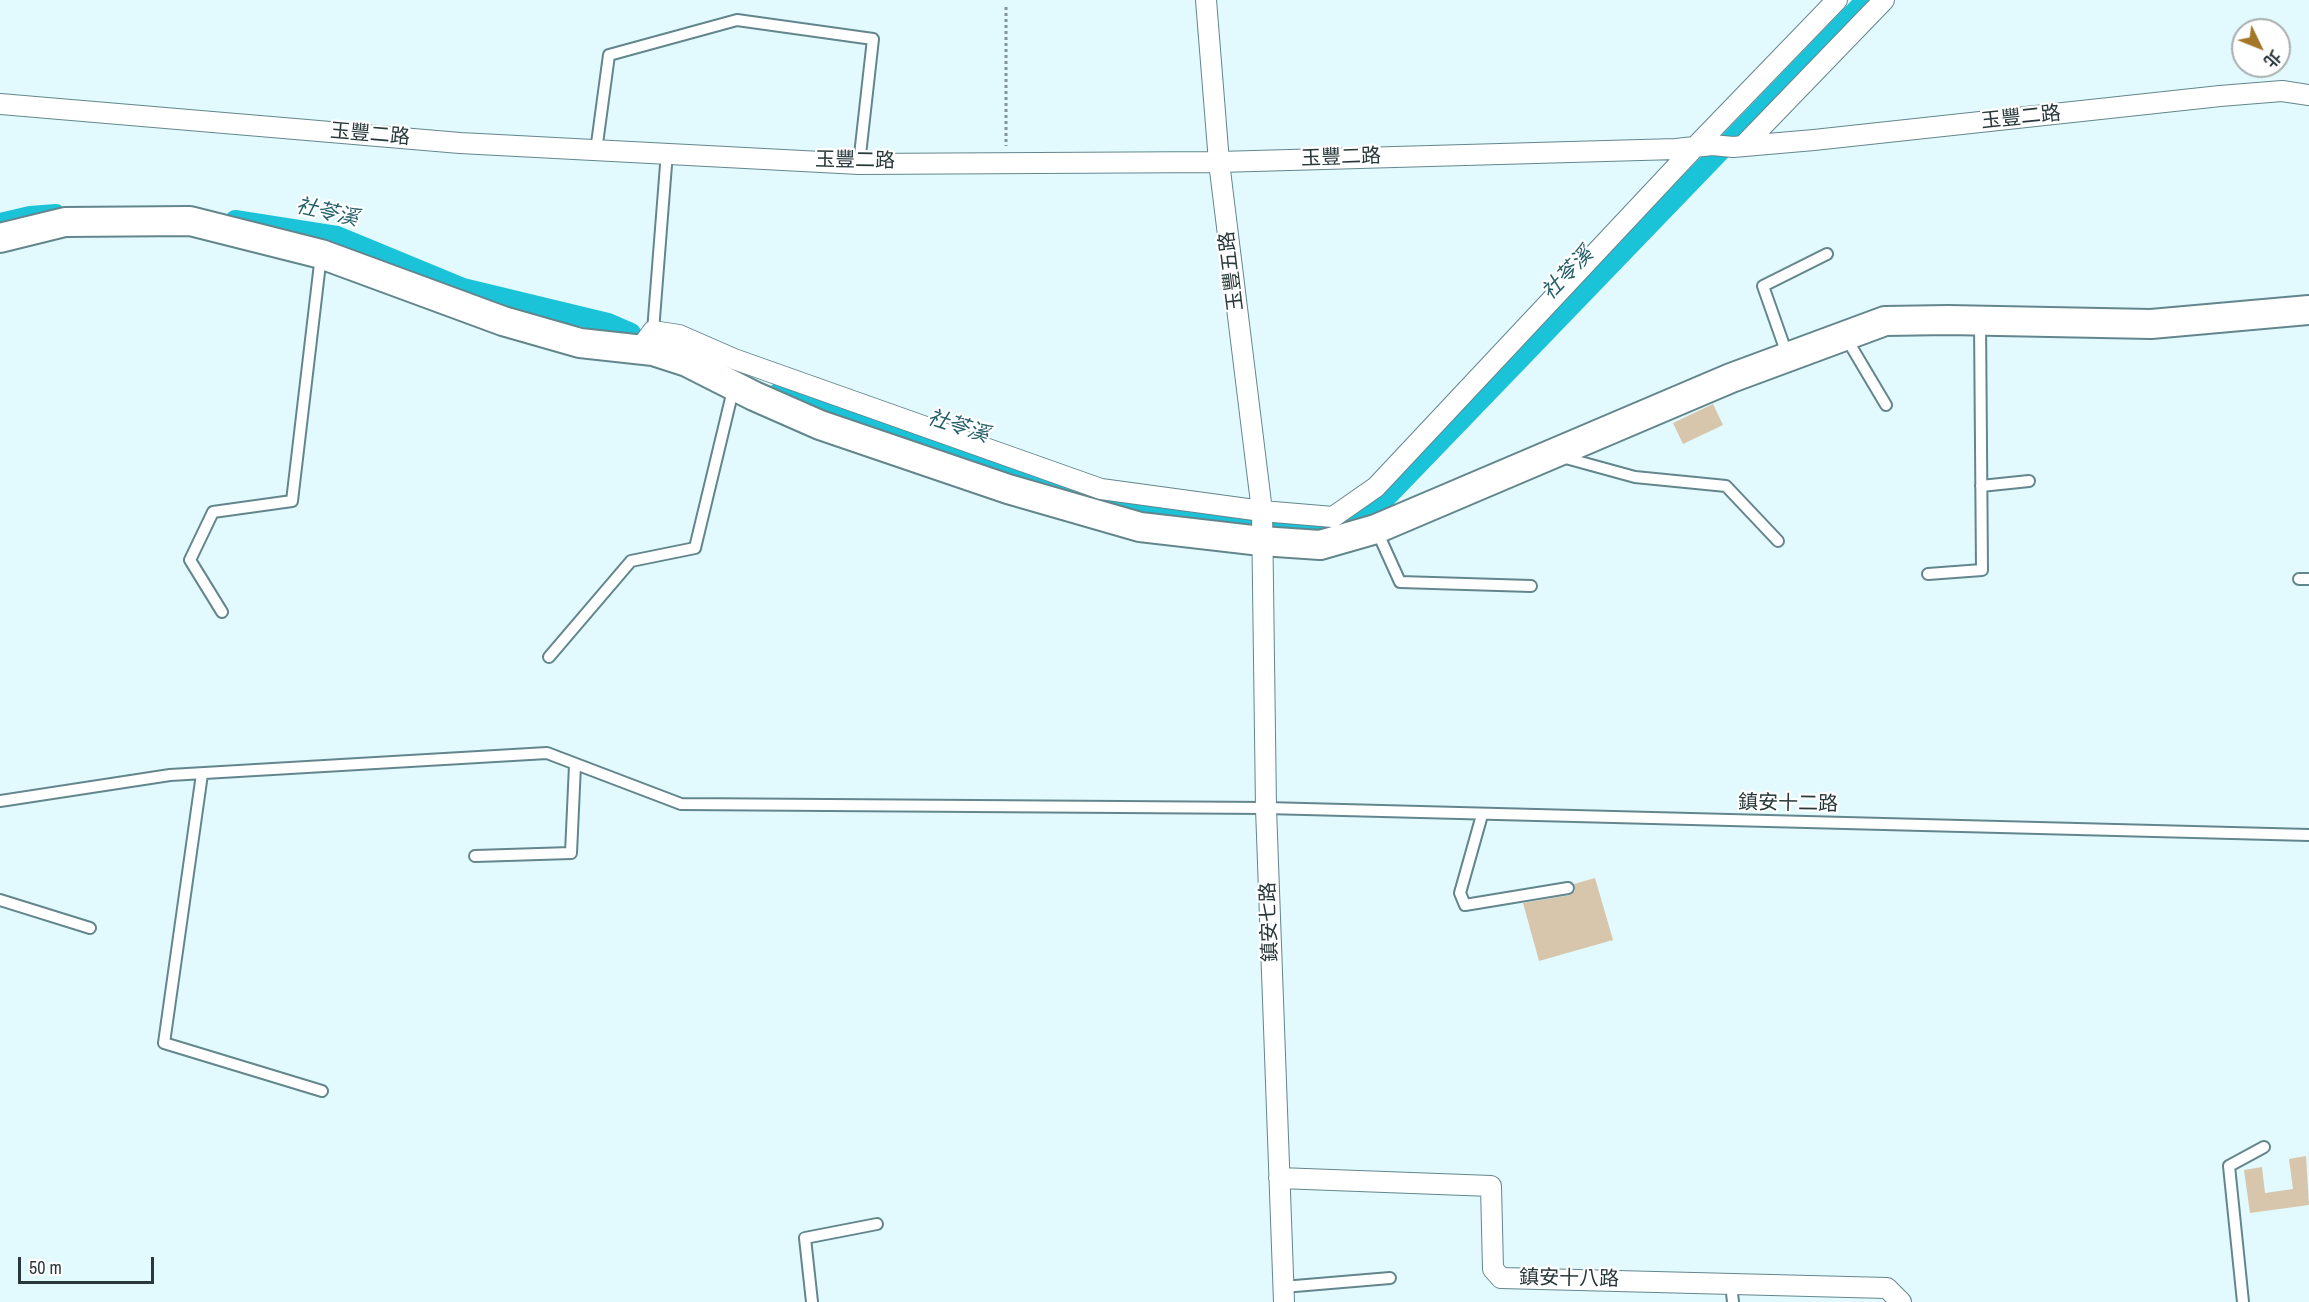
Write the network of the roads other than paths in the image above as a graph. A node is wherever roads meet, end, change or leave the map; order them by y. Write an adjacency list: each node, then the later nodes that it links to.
1 (1206, 0): 10 (street, 玉豐五路)
2 (1837, 0): 7 (street)
3 (1884, 0): 6 (street)
4 (2309, 95): 6 (street, 玉豐二路)
5 (0, 104): 8 (street, 玉豐二路)
6 (1739, 146): 7 (street, 玉豐二路)
7 (1703, 147): 10 (street, 玉豐二路); 25 (street)
8 (596, 151): 9 (street, 玉豐二路); 11 (lane)
9 (667, 152): 11 (street, 玉豐二路); 18 (lane)
10 (1219, 162): 11 (street, 玉豐二路); 25 (street, 玉豐五路)
11 (859, 164)
12 (0, 238): 14 (street)
13 (1827, 254): 19 (lane)
14 (321, 255): 18 (street); 31 (lane)
15 (2309, 310): 16 (street)
16 (1980, 320): 17 (street); 24 (lane)
17 (1845, 336): 19 (street); 21 (lane)
18 (646, 340): 20 (street); 25 (street)
19 (1788, 357): 22 (street)
20 (734, 386): 27 (street); 32 (lane)
21 (1886, 405)
22 (1552, 454): 26 (street); 28 (lane)
23 (2029, 481): 24 (lane)
24 (1981, 486): 29 (lane)
25 (1262, 511): 27 (street, 玉豐五路)
26 (1376, 530): 27 (street); 30 (lane)
27 (1261, 541): 36 (street, 鎮安七路)
28 (1778, 541)
29 (1928, 574)
30 (1531, 586)
31 (222, 612)
32 (549, 657)
33 (575, 765): 34 (lane, 鎮安十二路); 36 (lane, 鎮安十二路); 39 (lane)
34 (202, 774): 35 (lane, 鎮安十二路); 43 (lane)
35 (0, 801)
36 (1266, 808): 37 (lane, 鎮安十二路); 45 (street, 鎮安七路)
37 (1482, 815): 38 (lane, 鎮安十二路); 40 (lane)
38 (2309, 835)
39 (475, 856)
40 (1568, 888)
41 (0, 900): 42 (lane)
42 (90, 928)
43 (322, 1092)
44 (2264, 1147): 52 (lane)
45 (1279, 1178): 48 (street, 鎮安十八路); 49 (street, 鎮安七路)
46 (877, 1224): 50 (lane)
47 (1390, 1278): 49 (lane)
48 (1732, 1293): 51 (street, 鎮安十八路)
49 (1283, 1294)
50 (812, 1302)
51 (1901, 1302)
52 (2243, 1302)

